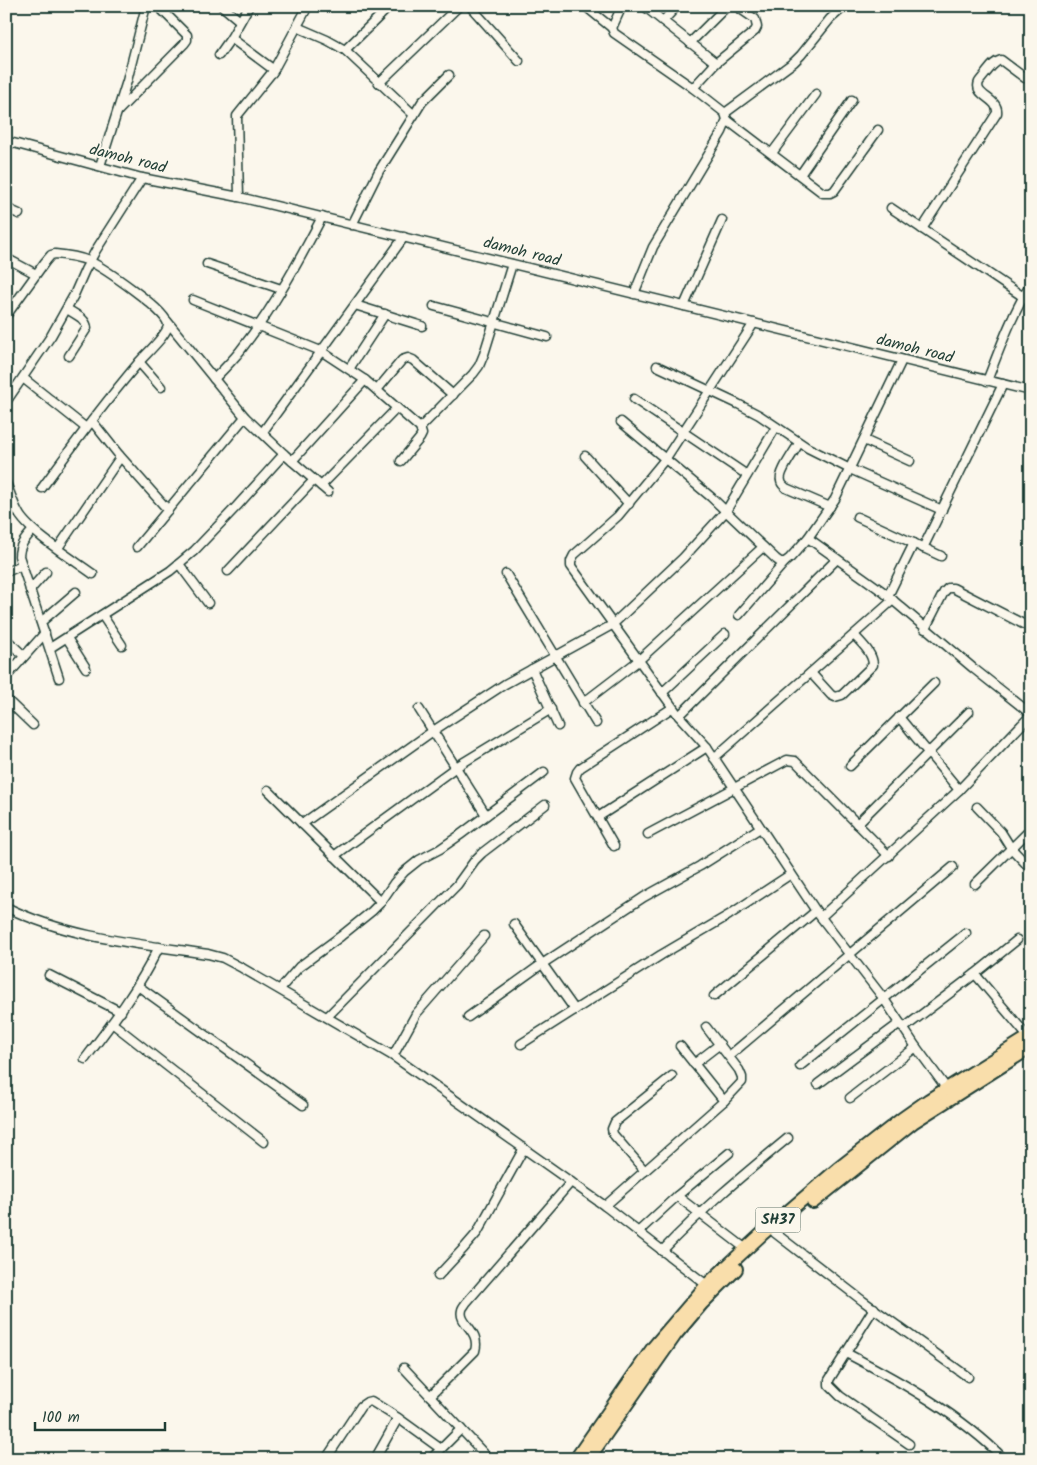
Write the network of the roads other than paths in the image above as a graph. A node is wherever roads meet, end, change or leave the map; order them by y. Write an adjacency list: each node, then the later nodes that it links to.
1 (146, 6): 34 (street)
2 (158, 6): 34 (street)
3 (222, 6): 16 (street)
4 (249, 6): 16 (street)
5 (308, 6): 18 (street)
6 (390, 6): 22 (street)
7 (459, 6): 29 (street)
8 (470, 6): 24 (street)
9 (585, 6): 19 (street)
10 (622, 6): 19 (street)
11 (644, 6): 17 (street)
12 (677, 6): 17 (street)
13 (726, 6): 21 (street)
14 (736, 6): 25 (street)
15 (845, 6): 36 (street)
16 (240, 21): 20 (street)
17 (662, 21): 21 (street)
18 (297, 28): 22 (street); 26 (street)
19 (612, 28): 30 (street)
20 (231, 38): 23 (street); 26 (street)
21 (690, 43): 25 (street)
22 (345, 50): 29 (street)
23 (218, 55)
24 (519, 61)
25 (716, 63): 30 (street)
26 (274, 70): 31 (street); 43 (street)
27 (449, 75): 35 (street)
28 (1025, 78): 50 (street)
29 (379, 83): 35 (street)
30 (693, 88): 36 (street)
31 (263, 90)
32 (816, 94): 39 (street)
33 (852, 100): 41 (street)
34 (117, 113): 40 (street)
35 (414, 115): 49 (street)
36 (726, 116): 39 (street); 59 (street)
37 (878, 130): 41 (street)
38 (6, 141): 40 (street, damoh road)
39 (772, 153): 41 (street)
40 (100, 166): 42 (street, damoh road)
41 (800, 175)
42 (142, 178): 43 (street, damoh road); 53 (street)
43 (239, 197): 47 (street, damoh road)
44 (6, 208): 46 (street)
45 (891, 208): 50 (street)
46 (19, 214)
47 (322, 217): 49 (street, damoh road); 58 (street)
48 (722, 220): 65 (street)
49 (352, 225): 51 (street, damoh road)
50 (922, 229): 60 (street)
51 (404, 237): 55 (street, damoh road); 63 (street)
52 (6, 258): 56 (street)
53 (90, 261): 56 (street); 66 (street); 69 (street)
54 (207, 264): 58 (street)
55 (512, 264): 59 (street, damoh road); 70 (street)
56 (36, 274): 68 (street)
57 (1031, 284): 60 (street)
58 (281, 289): 72 (street)
59 (634, 294): 65 (street, damoh road)
60 (1023, 297): 62 (street); 84 (street)
61 (194, 300): 72 (street)
62 (1031, 302)
63 (355, 305): 67 (street); 75 (street)
64 (434, 306): 70 (street)
65 (684, 306): 71 (street, damoh road)
66 (66, 309): 76 (street); 81 (street)
67 (385, 314): 73 (street); 80 (street)
68 (6, 316)
69 (167, 321): 78 (street); 82 (street)
70 (494, 322): 74 (street); 90 (street)
71 (754, 323): 77 (street, damoh road); 88 (street)
72 (257, 326): 75 (street); 82 (street)
73 (422, 326)
74 (547, 337)
75 (321, 351): 80 (street); 101 (street)
76 (69, 356)
77 (902, 360): 84 (street, damoh road); 102 (street)
78 (139, 362): 86 (street); 95 (street)
79 (657, 366): 88 (street)
80 (349, 369): 83 (street)
81 (23, 378): 92 (street); 98 (street)
82 (214, 379): 94 (street)
83 (365, 380): 87 (street); 108 (street)
84 (987, 381): 85 (street, damoh road)
85 (1003, 384): 89 (street, damoh road); 121 (street)
86 (161, 387)
87 (377, 390): 90 (street); 93 (street)
88 (710, 391): 97 (street); 100 (street)
89 (1031, 391)
90 (453, 394): 99 (street)
91 (634, 398): 100 (street)
92 (6, 402)
93 (397, 408): 99 (street); 115 (street)
94 (245, 417): 101 (street); 120 (street)
95 (92, 420): 98 (street); 105 (street)
96 (620, 422): 107 (street)
97 (776, 427): 103 (street); 112 (street)
98 (86, 428): 116 (street)
99 (420, 428): 109 (street)
100 (683, 432): 107 (street); 112 (street)
101 (262, 433): 104 (street)
102 (864, 440): 110 (street); 111 (street)
103 (799, 443): 111 (street); 119 (street)
104 (284, 454): 108 (street); 134 (street)
105 (119, 455): 120 (street); 129 (street)
106 (585, 456): 118 (street)
107 (666, 458): 118 (street); 122 (street)
108 (292, 461): 113 (street)
109 (401, 461)
110 (910, 461)
111 (850, 469): 119 (street); 121 (street)
112 (747, 475): 122 (street)
113 (314, 480): 115 (street); 136 (street)
114 (6, 483): 124 (street)
115 (321, 486): 117 (street)
116 (42, 488)
117 (328, 492)
118 (629, 504): 148 (street)
119 (830, 507): 125 (street)
120 (168, 510): 127 (street)
121 (942, 510): 130 (street)
122 (726, 511): 128 (street); 148 (street)
123 (857, 518): 126 (street)
124 (33, 530): 129 (street); 135 (street)
125 (808, 538): 132 (street); 133 (street)
126 (914, 543): 130 (street); 143 (street)
127 (138, 547)
128 (762, 547): 133 (street); 160 (street)
129 (58, 548): 139 (street)
130 (923, 548): 131 (street)
131 (941, 556)
132 (837, 559): 143 (street); 175 (street)
133 (785, 562): 146 (street)
134 (179, 564): 144 (street); 145 (street)
135 (22, 565): 137 (street); 141 (street)
136 (228, 571)
137 (6, 572)
138 (46, 572): 141 (street)
139 (93, 574)
140 (506, 574): 159 (street)
141 (30, 590): 147 (street)
142 (76, 592): 147 (street)
143 (890, 598): 150 (street); 153 (street)
144 (208, 603)
145 (102, 615): 154 (street); 156 (street)
146 (739, 615)
147 (41, 622): 151 (street)
148 (612, 625): 159 (street); 160 (street)
149 (1031, 628): 150 (street)
150 (926, 629): 174 (street)
151 (45, 633): 157 (street); 158 (street)
152 (725, 634): 167 (street)
153 (854, 635): 163 (street); 163 (street)
154 (67, 638): 157 (street); 161 (street)
155 (6, 639): 158 (street)
156 (122, 645)
157 (50, 648): 165 (street)
158 (24, 656): 164 (street)
159 (555, 656): 162 (street); 169 (street)
160 (638, 661): 167 (street); 169 (street)
161 (86, 668)
162 (532, 669): 172 (street); 180 (street)
163 (811, 673): 183 (street)
164 (6, 677)
165 (59, 678)
166 (934, 683): 176 (street)
167 (662, 693): 170 (street)
168 (6, 699): 178 (street)
169 (583, 703): 177 (street)
170 (672, 708): 175 (street); 193 (street)
171 (419, 709): 180 (street)
172 (551, 709): 179 (street); 185 (street)
173 (969, 712): 182 (street)
174 (1031, 715): 189 (street)
175 (679, 716): 181 (street)
176 (899, 717): 182 (street); 184 (street)
177 (596, 723)
178 (33, 725)
179 (558, 726)
180 (433, 731): 185 (street); 194 (street)
181 (706, 747): 183 (street); 193 (street)
182 (928, 753): 189 (street); 195 (street)
183 (714, 758): 187 (street)
184 (850, 766)
185 (456, 767): 192 (street); 201 (street)
186 (544, 772): 192 (street)
187 (734, 788): 195 (street); 196 (street); 198 (street)
188 (268, 790): 194 (street)
189 (958, 790): 202 (street)
190 (545, 804): 225 (street)
191 (977, 807): 200 (street)
192 (486, 815): 207 (street)
193 (598, 818): 199 (street)
194 (302, 824): 201 (street)
195 (857, 824): 202 (street)
196 (760, 828): 205 (street); 216 (street)
197 (1031, 829): 200 (street)
198 (648, 834)
199 (614, 846)
200 (1012, 848): 204 (street); 206 (street)
201 (334, 856): 207 (street)
202 (889, 856): 209 (street)
203 (953, 867): 215 (street)
204 (1031, 869)
205 (791, 874): 209 (street); 223 (street)
206 (975, 884)
207 (381, 902): 220 (street)
208 (6, 907): 214 (street)
209 (818, 914): 215 (street); 221 (street)
210 (514, 924): 216 (street)
211 (966, 933): 222 (street)
212 (484, 936): 235 (street)
213 (1016, 940): 217 (street)
214 (159, 947): 219 (street); 220 (street)
215 (848, 955): 222 (street); 236 (street)
216 (542, 964): 223 (street); 226 (street)
217 (975, 974): 228 (street); 230 (street)
218 (49, 975): 224 (street)
219 (138, 986): 224 (street); 245 (street)
220 (280, 989): 225 (street)
221 (714, 996)
222 (884, 999): 228 (street); 239 (street)
223 (575, 1010): 231 (street)
224 (121, 1012): 227 (street)
225 (328, 1017): 235 (street)
226 (468, 1017)
227 (112, 1023): 237 (street); 247 (street)
228 (902, 1026): 234 (street); 241 (street)
229 (706, 1027): 232 (street)
230 (1030, 1040): 242 (main road, SH37); 256 (main road, SH37)
231 (521, 1044)
232 (720, 1044): 236 (street); 238 (street)
233 (680, 1046): 238 (street)
234 (916, 1047): 242 (street); 243 (street)
235 (393, 1056): 248 (street)
236 (729, 1056): 244 (street)
237 (85, 1059)
238 (694, 1064): 244 (street)
239 (800, 1066)
240 (672, 1076): 250 (street)
241 (818, 1084)
242 (947, 1088): 257 (main road, SH37)
243 (850, 1098)
244 (724, 1101): 250 (street)
245 (303, 1104)
246 (788, 1138): 254 (street)
247 (264, 1142)
248 (524, 1148): 251 (street); 259 (street)
249 (729, 1153): 252 (street)
250 (646, 1170): 253 (street)
251 (571, 1182): 253 (street); 265 (street)
252 (677, 1196): 254 (street); 255 (street)
253 (605, 1206): 255 (street)
254 (700, 1213): 257 (street); 258 (street)
255 (638, 1232): 258 (street)
256 (775, 1233): 260 (main road, SH37); 261 (street)
257 (746, 1249): 260 (main road, SH37)
258 (662, 1251): 260 (street)
259 (438, 1276)
260 (710, 1288): 274 (main road, SH37); 275 (main road, SH37)
261 (874, 1308): 262 (street); 264 (street)
262 (846, 1353): 268 (street); 276 (street)
263 (404, 1368): 265 (street)
264 (968, 1377)
265 (430, 1396): 267 (street)
266 (398, 1418): 269 (street); 270 (street); 271 (street)
267 (461, 1429): 269 (street); 273 (street)
268 (910, 1444)
269 (441, 1449): 272 (street)
270 (326, 1459)
271 (374, 1459)
272 (431, 1459)
273 (489, 1459)
274 (576, 1459)
275 (588, 1459)
276 (1004, 1459)

